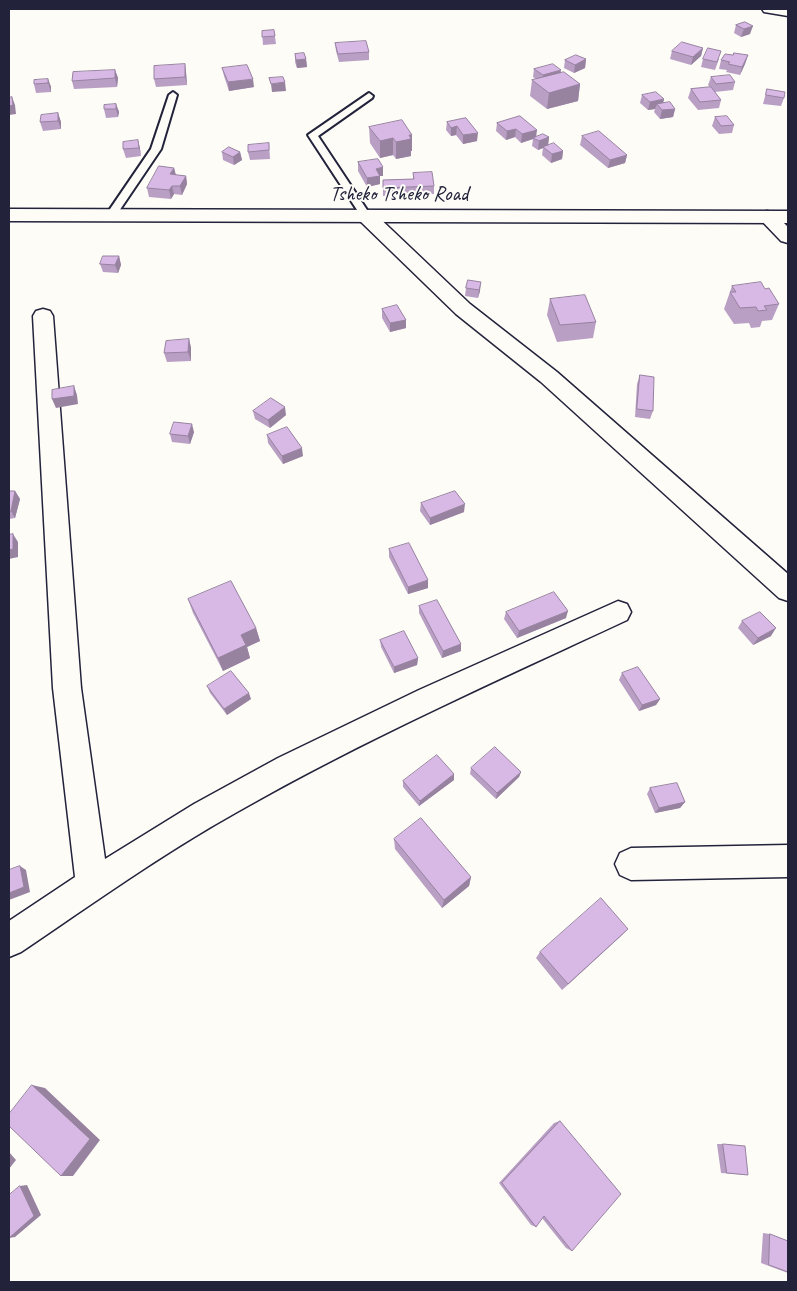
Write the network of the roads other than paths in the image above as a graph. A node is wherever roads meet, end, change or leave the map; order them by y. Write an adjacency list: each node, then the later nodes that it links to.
1 (769, 9): 2 (main road)
2 (788, 12)
3 (172, 95): 6 (lane)
4 (369, 96): 7 (lane)
5 (9, 215): 6 (main road, Tsheko Tsheko Road)
6 (111, 215): 7 (main road, Tsheko Tsheko Road)
7 (366, 216): 9 (main road, Tsheko Tsheko Road); 12 (main road)
8 (788, 217): 9 (main road, Tsheko Tsheko Road)
9 (767, 218): 10 (main road)
10 (788, 237)
11 (44, 316): 16 (main road)
12 (788, 590)
13 (618, 612): 16 (main road)
14 (788, 861): 15 (main road)
15 (630, 864)
16 (92, 885): 17 (main road)
17 (9, 940)

